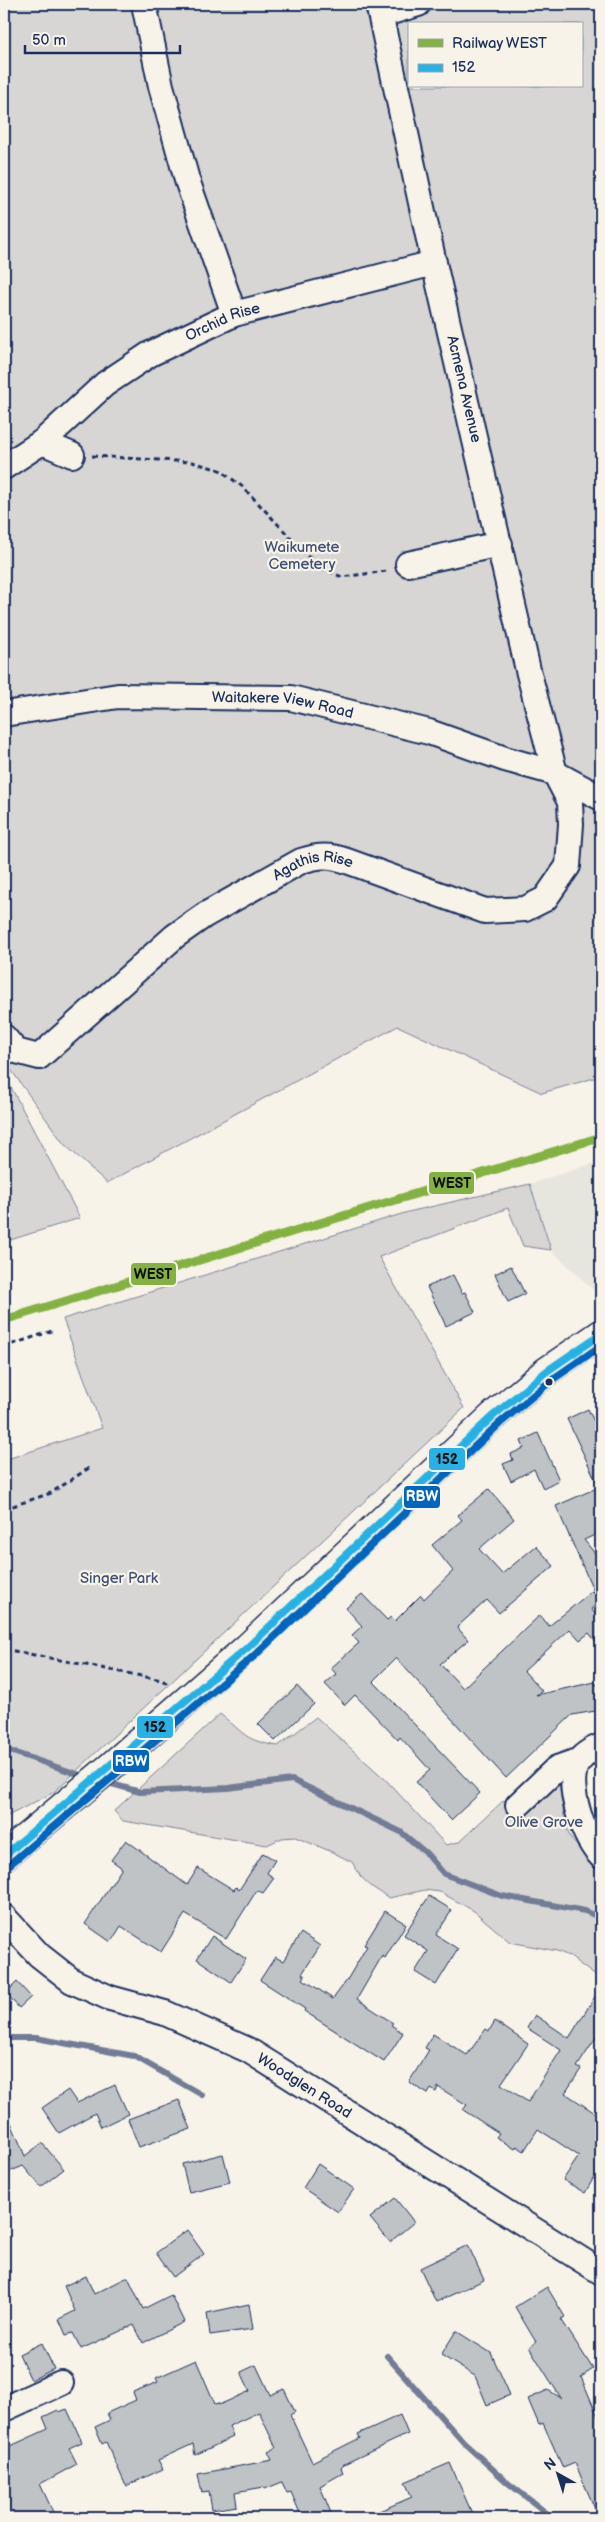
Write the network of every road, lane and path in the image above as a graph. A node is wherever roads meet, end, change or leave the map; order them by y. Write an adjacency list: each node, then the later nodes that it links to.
1 (144, 4): 5 (street)
2 (418, 4): 3 (street)
3 (380, 9): 4 (street, Acmena Avenue)
4 (434, 263): 5 (street, Orchid Rise); 9 (street, Acmena Avenue)
5 (234, 314): 6 (street, Orchid Rise)
6 (42, 442): 7 (street); 8 (street, Orchid Rise)
7 (72, 455): 10 (path)
8 (4, 467)
9 (500, 544): 10 (street); 12 (street, Acmena Avenue)
10 (408, 564)
11 (4, 714): 12 (street, Waitakere View Road)
12 (555, 773): 13 (street, Waitakere View Road); 14 (street, Agathis Rise)
13 (601, 798)
14 (4, 1037)
15 (55, 1330): 17 (path)
16 (601, 1334): 21 (main road)
17 (4, 1347)
18 (92, 1466): 19 (path)
19 (4, 1509)
20 (4, 1649): 21 (path)
21 (186, 1700): 25 (main road)
22 (601, 1746): 23 (street)
23 (580, 1760): 24 (street); 26 (street)
24 (518, 1805)
25 (4, 1856)
26 (601, 1856)
27 (4, 1917): 28 (street, Woodglen Road)
28 (601, 2272)
29 (61, 2383): 30 (street)
30 (4, 2409)

